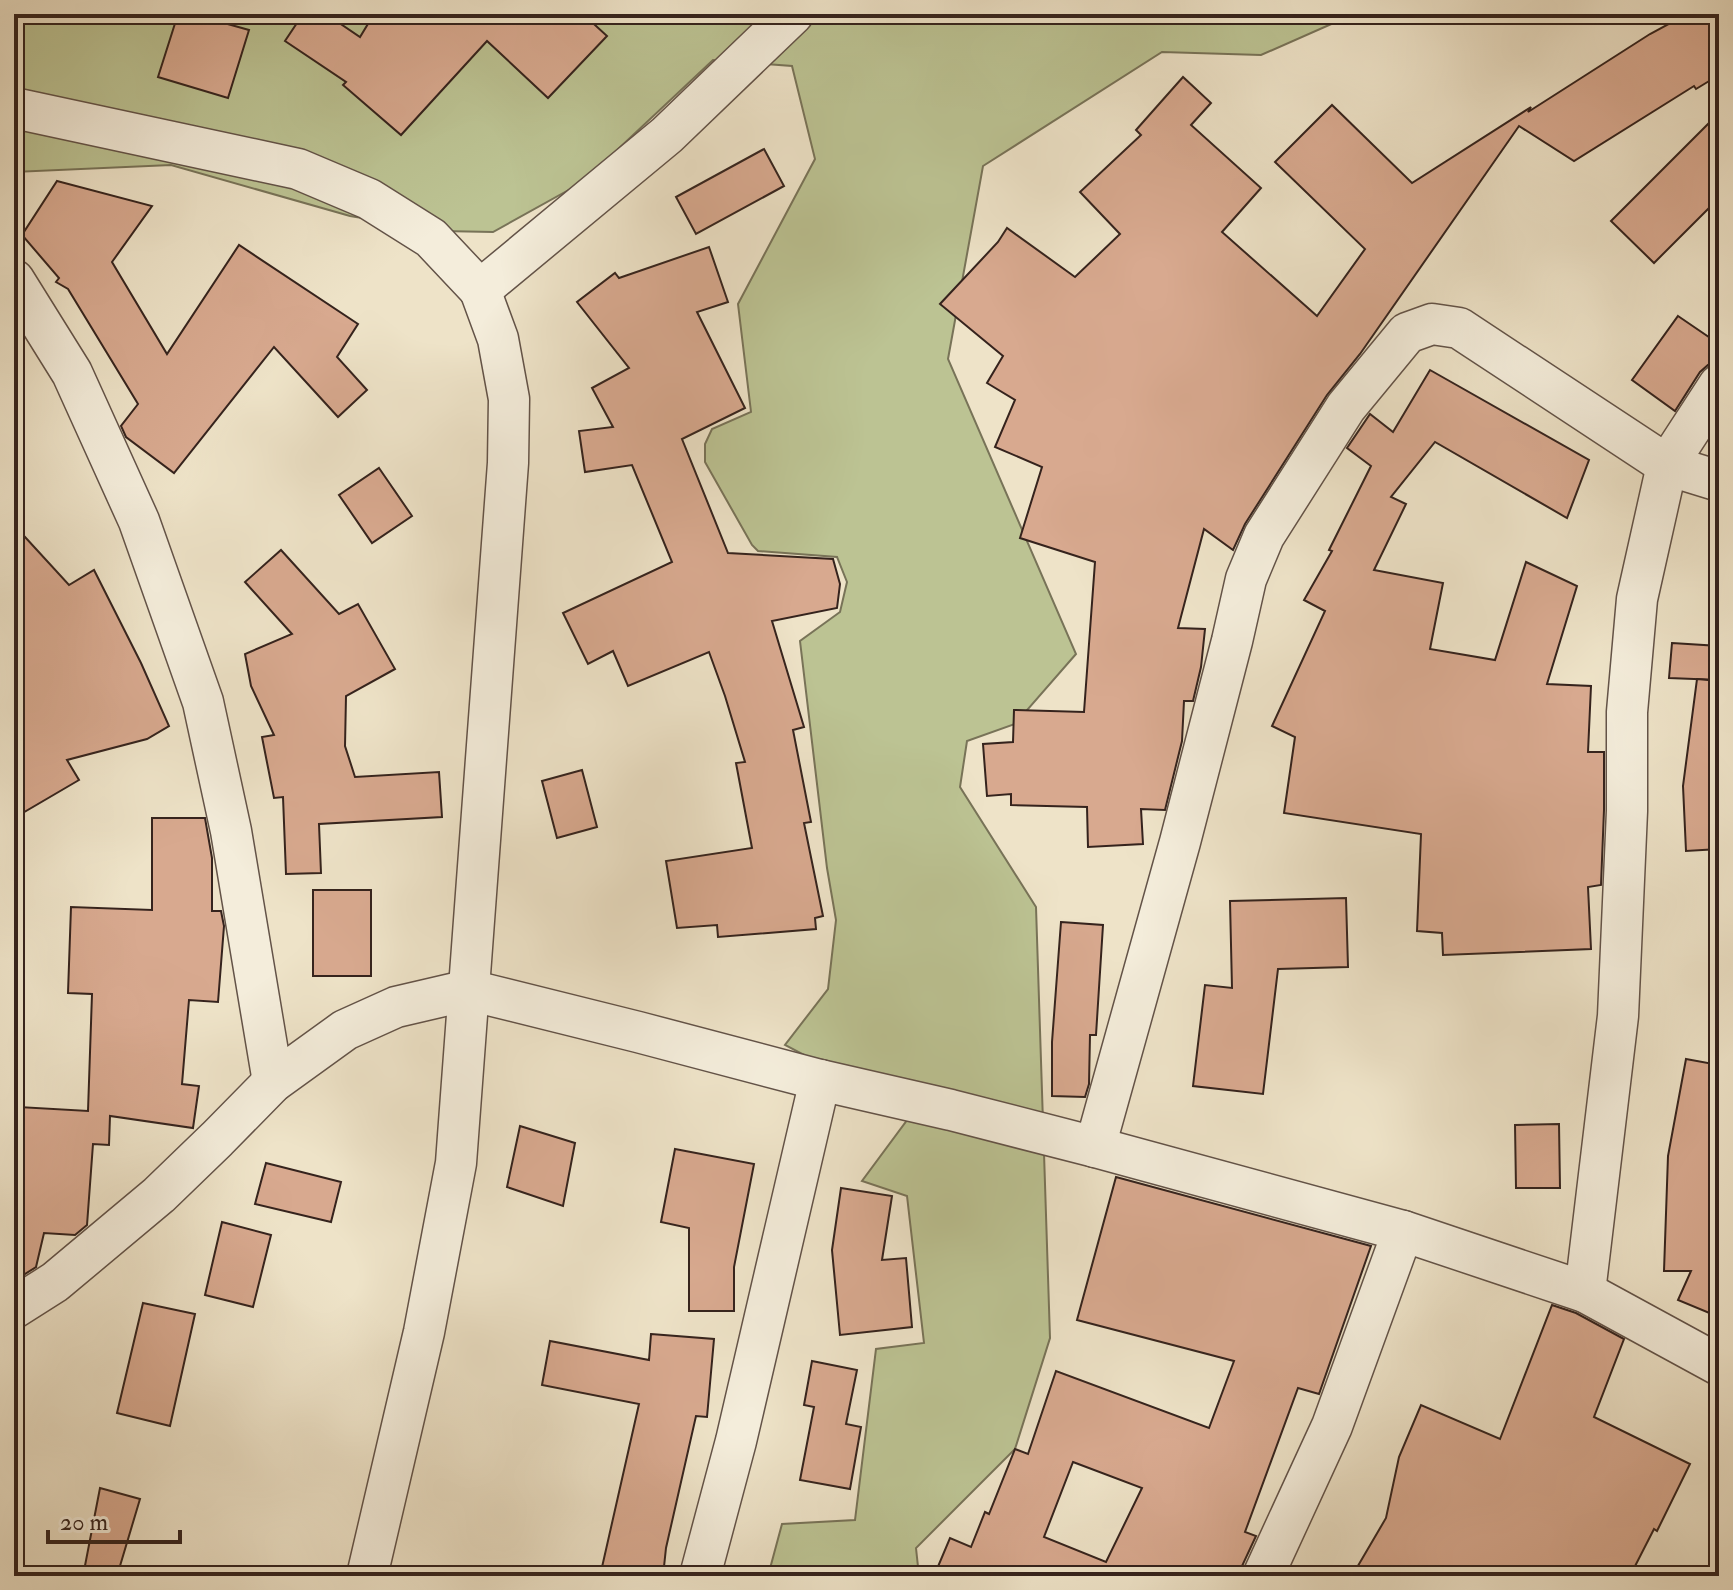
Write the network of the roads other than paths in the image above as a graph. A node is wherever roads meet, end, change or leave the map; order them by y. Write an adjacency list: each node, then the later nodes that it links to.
1 (793, 14): 4 (street)
2 (14, 108): 4 (street)
3 (14, 280): 10 (street)
4 (480, 290): 8 (street)
5 (1719, 385): 6 (street)
6 (1667, 465): 7 (street); 11 (street); 13 (street)
7 (1719, 481)
8 (469, 990): 9 (street); 10 (street); 16 (street)
9 (820, 1080): 11 (street); 17 (street)
10 (273, 1082): 14 (street)
11 (1095, 1147): 12 (street)
12 (1403, 1231): 13 (street); 18 (street)
13 (1585, 1292): 15 (street)
14 (14, 1308)
15 (1719, 1365)
16 (367, 1576)
17 (700, 1576)
18 (1263, 1576)

